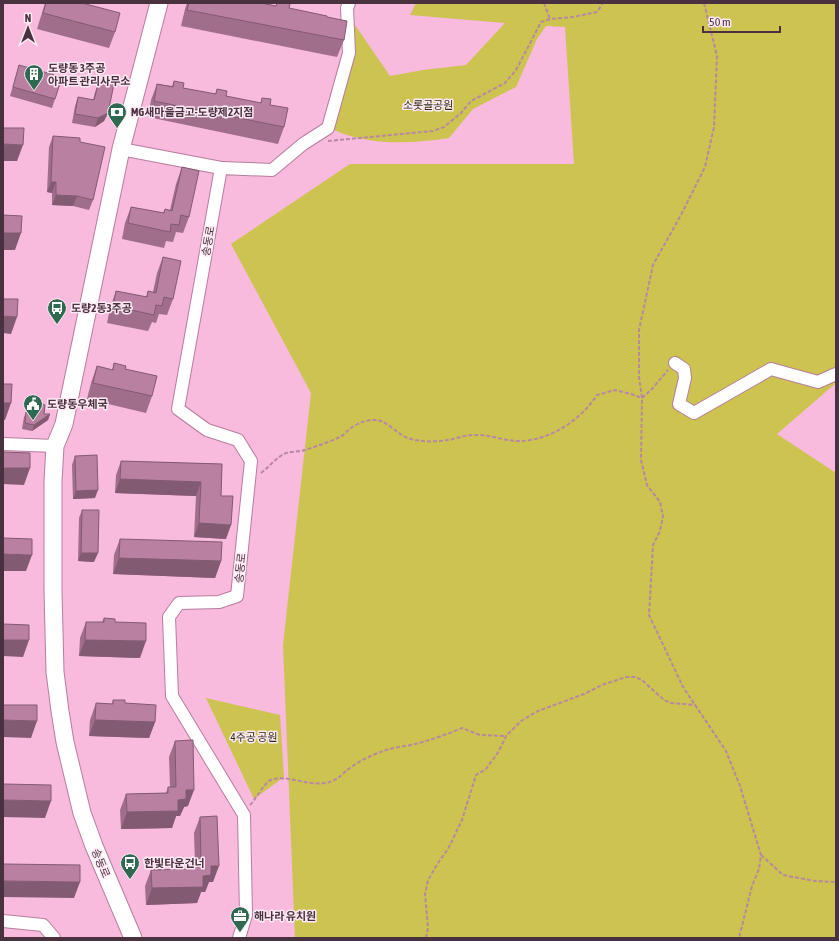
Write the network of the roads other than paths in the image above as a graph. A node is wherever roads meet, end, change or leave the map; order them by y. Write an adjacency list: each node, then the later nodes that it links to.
1 (159, 3): 3 (street, 송동로)
2 (349, 3): 4 (street)
3 (121, 149): 4 (street); 8 (street, 송동로)
4 (221, 168): 12 (street, 송동로)
5 (675, 363): 6 (street)
6 (836, 374)
7 (3, 444): 8 (street)
8 (55, 446): 11 (street, 송동로)
9 (3, 921): 10 (street)
10 (54, 938)
11 (133, 938)
12 (239, 938)

